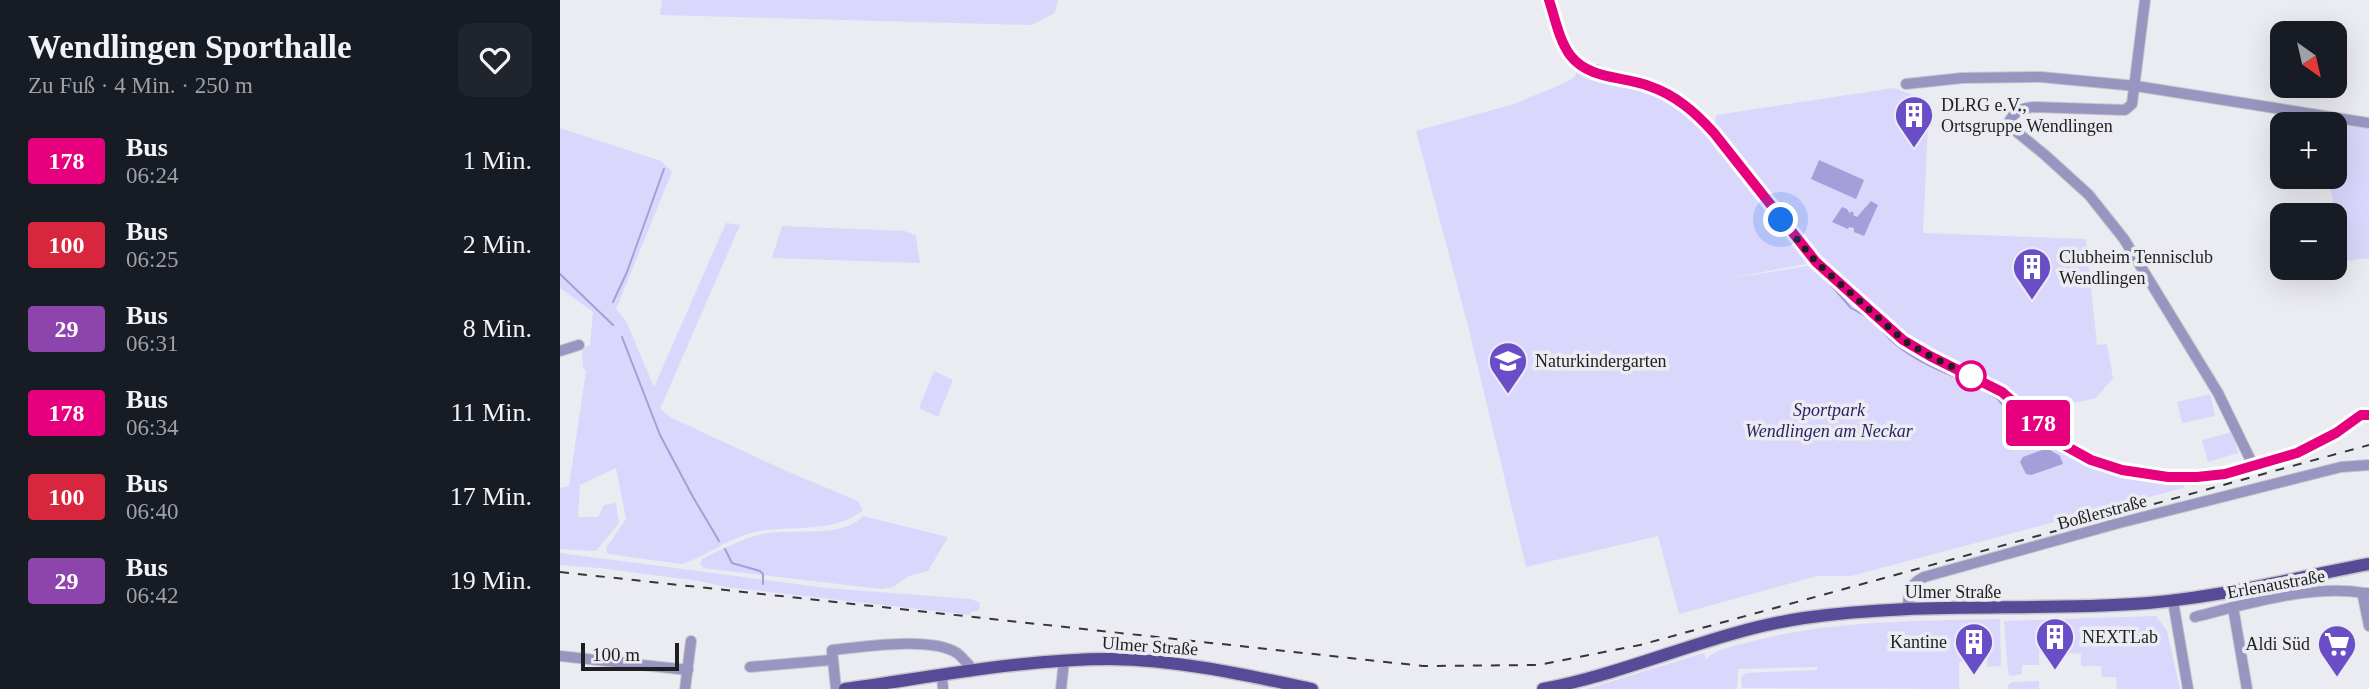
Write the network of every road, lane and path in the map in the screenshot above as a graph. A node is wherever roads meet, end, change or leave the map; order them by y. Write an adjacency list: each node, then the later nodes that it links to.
1 (1549, 0): 10 (street)
2 (2146, 0): 4 (street)
3 (1906, 84): 4 (street)
4 (2136, 86): 5 (street); 10 (street)
5 (2369, 123)
6 (579, 345): 7 (street)
7 (560, 351)
8 (2369, 415): 10 (street)
9 (2369, 465): 15 (street, Boßlerstraße)
10 (2253, 467)
11 (2369, 564): 13 (main road, Ulmer Straße)
12 (2366, 593): 14 (street, Erlenaustraße); 17 (street, Erlenaustraße)
13 (2172, 601): 15 (main road, Ulmer Straße); 32 (street)
14 (2233, 607): 16 (street, Erlenaustraße); 33 (street)
15 (1908, 609): 26 (main road, Ulmer Straße)
16 (2195, 617)
17 (2369, 626)
18 (691, 641): 24 (street)
19 (560, 656): 24 (street)
20 (831, 660): 22 (street); 23 (street); 28 (street)
21 (1064, 661): 25 (main road, Ulmer Straße); 30 (street); 31 (main road, Ulmer Straße)
22 (969, 665)
23 (750, 667)
24 (688, 670): 27 (street)
25 (942, 682): 29 (main road, Ulmer Straße)
26 (1552, 688)
27 (685, 689)
28 (836, 689)
29 (845, 689)
30 (1061, 689)
31 (1312, 689)
32 (2188, 689)
33 (2247, 689)

